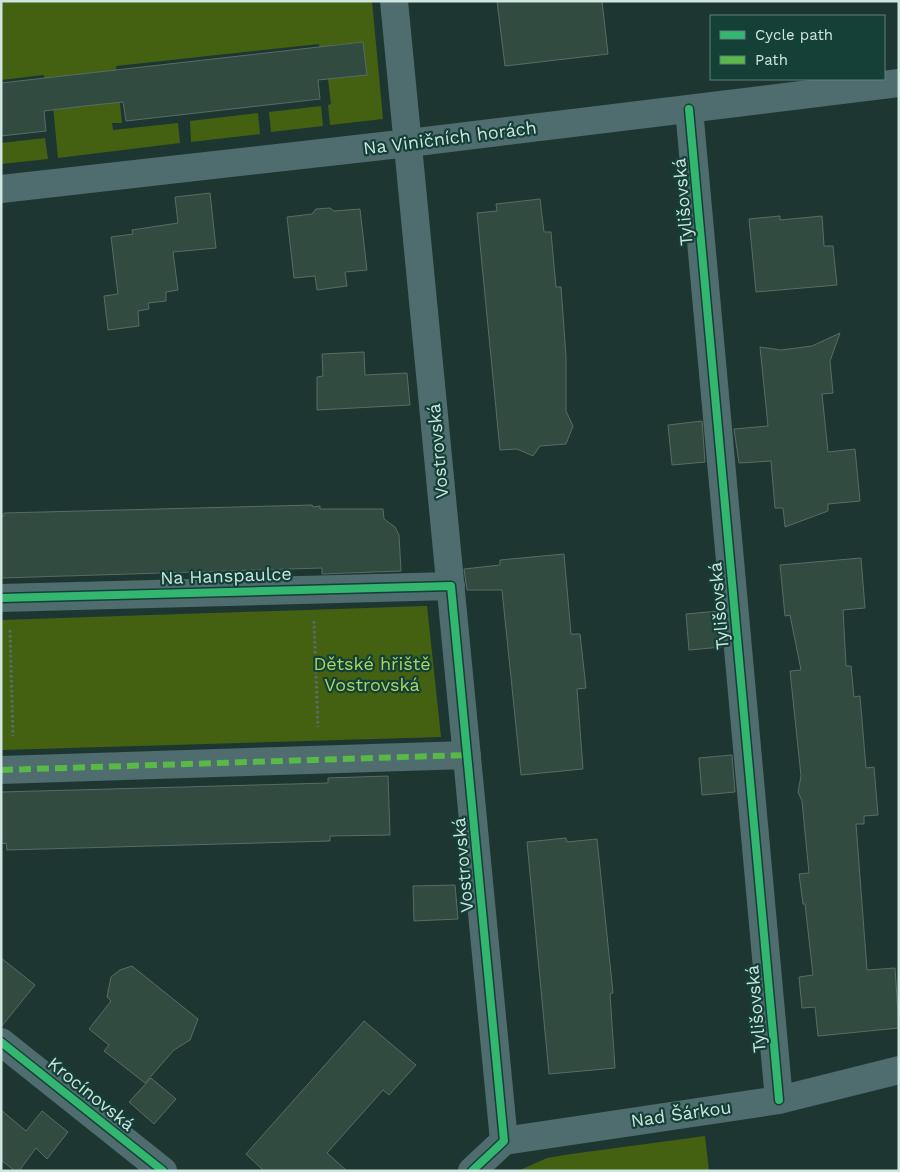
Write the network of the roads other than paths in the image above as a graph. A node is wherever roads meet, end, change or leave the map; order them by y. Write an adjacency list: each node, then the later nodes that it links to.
1 (394, 1): 4 (street, Vostrovská)
2 (899, 83): 3 (street, Na Viničních horách)
3 (689, 109): 4 (street, Na Viničních horách); 12 (street, Tylišovská)
4 (409, 143): 5 (street, Na Viničních horách); 6 (street, Vostrovská)
5 (1, 189)
6 (451, 586): 7 (street, Na Hanspaulce); 8 (street, Vostrovská)
7 (6, 598)
8 (467, 755): 9 (street); 13 (street, Vostrovská)
9 (7, 770)
10 (1, 1042): 14 (street, Krocínovská)
11 (899, 1070): 12 (street, Nad Šárkou)
12 (779, 1100): 13 (street, Nad Šárkou)
13 (504, 1141): 15 (street)
14 (163, 1171)
15 (472, 1171)

